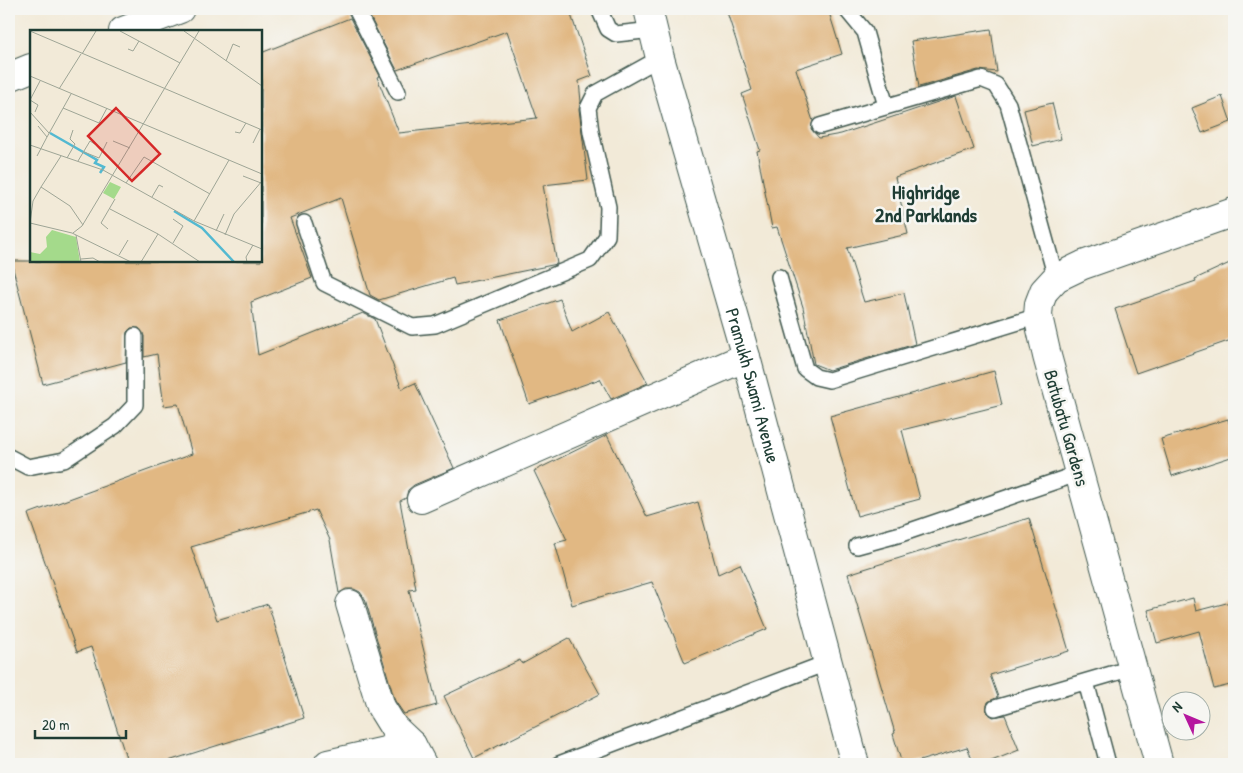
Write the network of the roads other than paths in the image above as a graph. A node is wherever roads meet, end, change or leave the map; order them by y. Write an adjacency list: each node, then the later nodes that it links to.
1 (180, 9): 6 (street)
2 (356, 9): 10 (lane)
3 (599, 9): 5 (lane)
4 (846, 9): 11 (lane)
5 (650, 19): 7 (street, Pramukh Swami Avenue)
6 (126, 30)
7 (660, 58): 14 (lane); 19 (street, Pramukh Swami Avenue)
8 (30, 68): 9 (street)
9 (9, 76)
10 (398, 92)
11 (886, 106): 12 (lane); 16 (lane)
12 (820, 126)
13 (1234, 212): 16 (street, Batubatu Gardens)
14 (304, 223)
15 (779, 277): 17 (lane)
16 (1056, 278): 17 (street, Batubatu Gardens)
17 (1038, 316): 21 (street, Batubatu Gardens)
18 (136, 336): 20 (lane)
19 (746, 357): 22 (street); 25 (street, Pramukh Swami Avenue)
20 (9, 457)
21 (1080, 473): 23 (lane); 26 (street, Batubatu Gardens)
22 (421, 499)
23 (857, 546)
24 (350, 604): 29 (street)
25 (830, 662): 31 (lane); 32 (street, Pramukh Swami Avenue)
26 (1132, 668): 27 (lane); 34 (street, Batubatu Gardens)
27 (1086, 682): 28 (lane); 33 (lane)
28 (995, 708)
29 (417, 754): 30 (street)
30 (328, 764)
31 (560, 764)
32 (855, 764)
33 (1108, 764)
34 (1160, 764)

